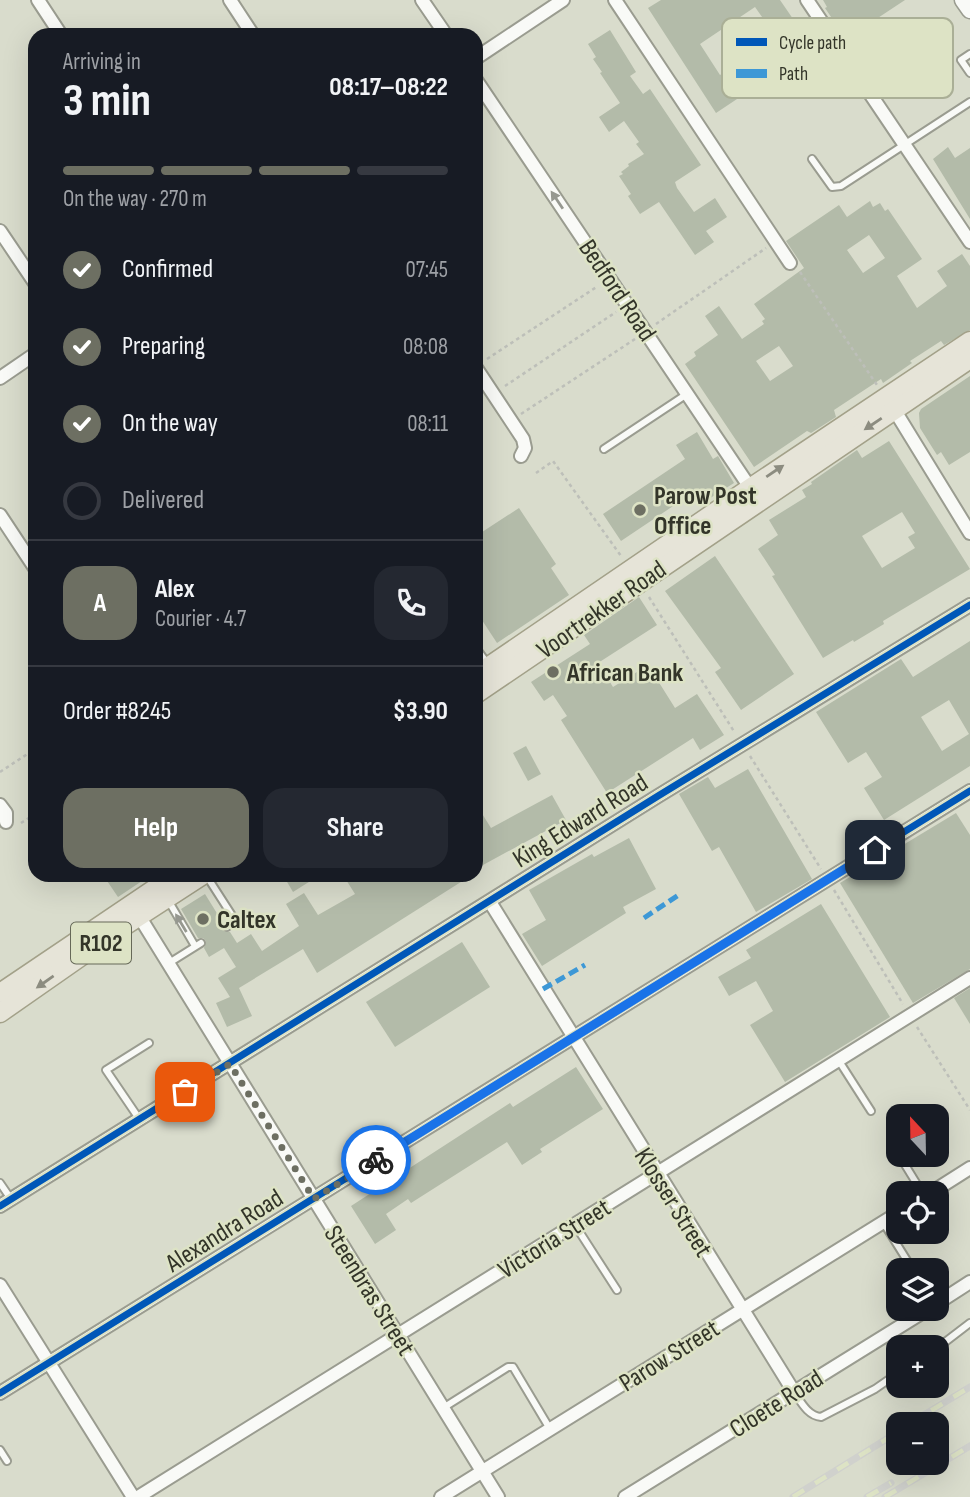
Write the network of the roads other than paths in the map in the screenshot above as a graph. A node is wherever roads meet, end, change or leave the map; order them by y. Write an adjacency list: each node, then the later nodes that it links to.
1 (38, 0): 10 (street)
2 (230, 0): 11 (street)
3 (422, 0): 12 (street)
4 (563, 0): 13 (street)
5 (615, 0): 23 (street)
6 (807, 0): 9 (street)
7 (963, 0): 8 (main road)
8 (970, 10)
9 (819, 18)
10 (56, 28)
11 (248, 28)
12 (441, 28)
13 (483, 53)
14 (970, 54): 15 (lane)
15 (970, 73)
16 (483, 90): 30 (street, Bedford Road, one-way to 16)
17 (873, 98): 19 (street)
18 (970, 102): 19 (lane)
19 (904, 145): 20 (lane); 22 (street)
20 (812, 159)
21 (0, 231): 24 (street)
22 (970, 242)
23 (790, 262)
24 (28, 273)
25 (970, 341): 31 (main road, Voortrekker Road)
26 (28, 359): 29 (street)
27 (970, 359): 31 (main road, Voortrekker Road)
28 (483, 370): 33 (street)
29 (0, 378)
30 (688, 394): 32 (lane); 34 (street, Bedford Road)
31 (890, 403): 34 (main road, Voortrekker Road); 36 (street)
32 (604, 449)
33 (521, 456)
34 (754, 494): 39 (main road, Voortrekker Road)
35 (0, 515): 37 (street)
36 (970, 533)
37 (28, 557)
38 (970, 604): 47 (street, King Edward Road)
39 (486, 675)
40 (970, 791): 54 (street, Alexandra Road)
41 (0, 805): 42 (street)
42 (12, 823)
43 (167, 882): 48 (main road, R102)
44 (193, 882): 46 (main road, R102)
45 (209, 882): 49 (lane)
46 (167, 899): 48 (main road, R102); 50 (lane, one-way to 46)
47 (490, 902): 54 (street, Klosser Street); 57 (street, King Edward Road)
48 (135, 910): 50 (street, Steenbras Street); 52 (main road, R102); 53 (main road, R102, one-way to 53)
49 (227, 927)
50 (169, 963): 57 (street, Steenbras Street)
51 (970, 978): 56 (street, Victoria Street)
52 (0, 993)
53 (0, 1013)
54 (573, 1038): 61 (street, Klosser Street); 64 (street, Alexandra Road)
55 (149, 1043): 59 (lane)
56 (839, 1061): 58 (lane); 61 (street, Victoria Street)
57 (230, 1064): 59 (street, King Edward Road); 64 (street, Steenbras Street)
58 (871, 1111)
59 (140, 1120): 65 (street, King Edward Road)
60 (970, 1168): 62 (street)
61 (657, 1174): 68 (street, Victoria Street); 74 (street, Klosser Street)
62 (949, 1181)
63 (0, 1182): 65 (lane)
64 (314, 1199): 77 (street, Steenbras Street); 79 (street, Alexandra Road)
65 (6, 1203)
66 (886, 1220): 67 (street, Parow Street)
67 (883, 1222): 69 (lane); 74 (street, Parow Street)
68 (575, 1224): 72 (lane); 77 (street, Victoria Street)
69 (906, 1258)
70 (970, 1282): 73 (street)
71 (0, 1285): 79 (street)
72 (617, 1290)
73 (949, 1296)
74 (741, 1310): 81 (street, Klosser Street); 84 (street, Parow Street)
75 (908, 1321): 81 (street, Cloete Road)
76 (970, 1323): 78 (lane)
77 (398, 1335): 83 (street, Steenbras Street); 88 (street, Victoria Street)
78 (949, 1339)
79 (49, 1363): 82 (street, Alexandra Road); 88 (street)
80 (886, 1381): 81 (lane, Klosser Street)
81 (793, 1392): 91 (street, Cloete Road)
82 (0, 1393)
83 (443, 1408): 84 (lane); 87 (street, Steenbras Street)
84 (551, 1429): 87 (street, Parow Street)
85 (0, 1450): 86 (lane)
86 (7, 1461)
87 (482, 1471): 89 (street, Parow Street); 90 (street, Steenbras Street)
88 (135, 1497)
89 (441, 1497)
90 (498, 1497)
91 (625, 1497)

